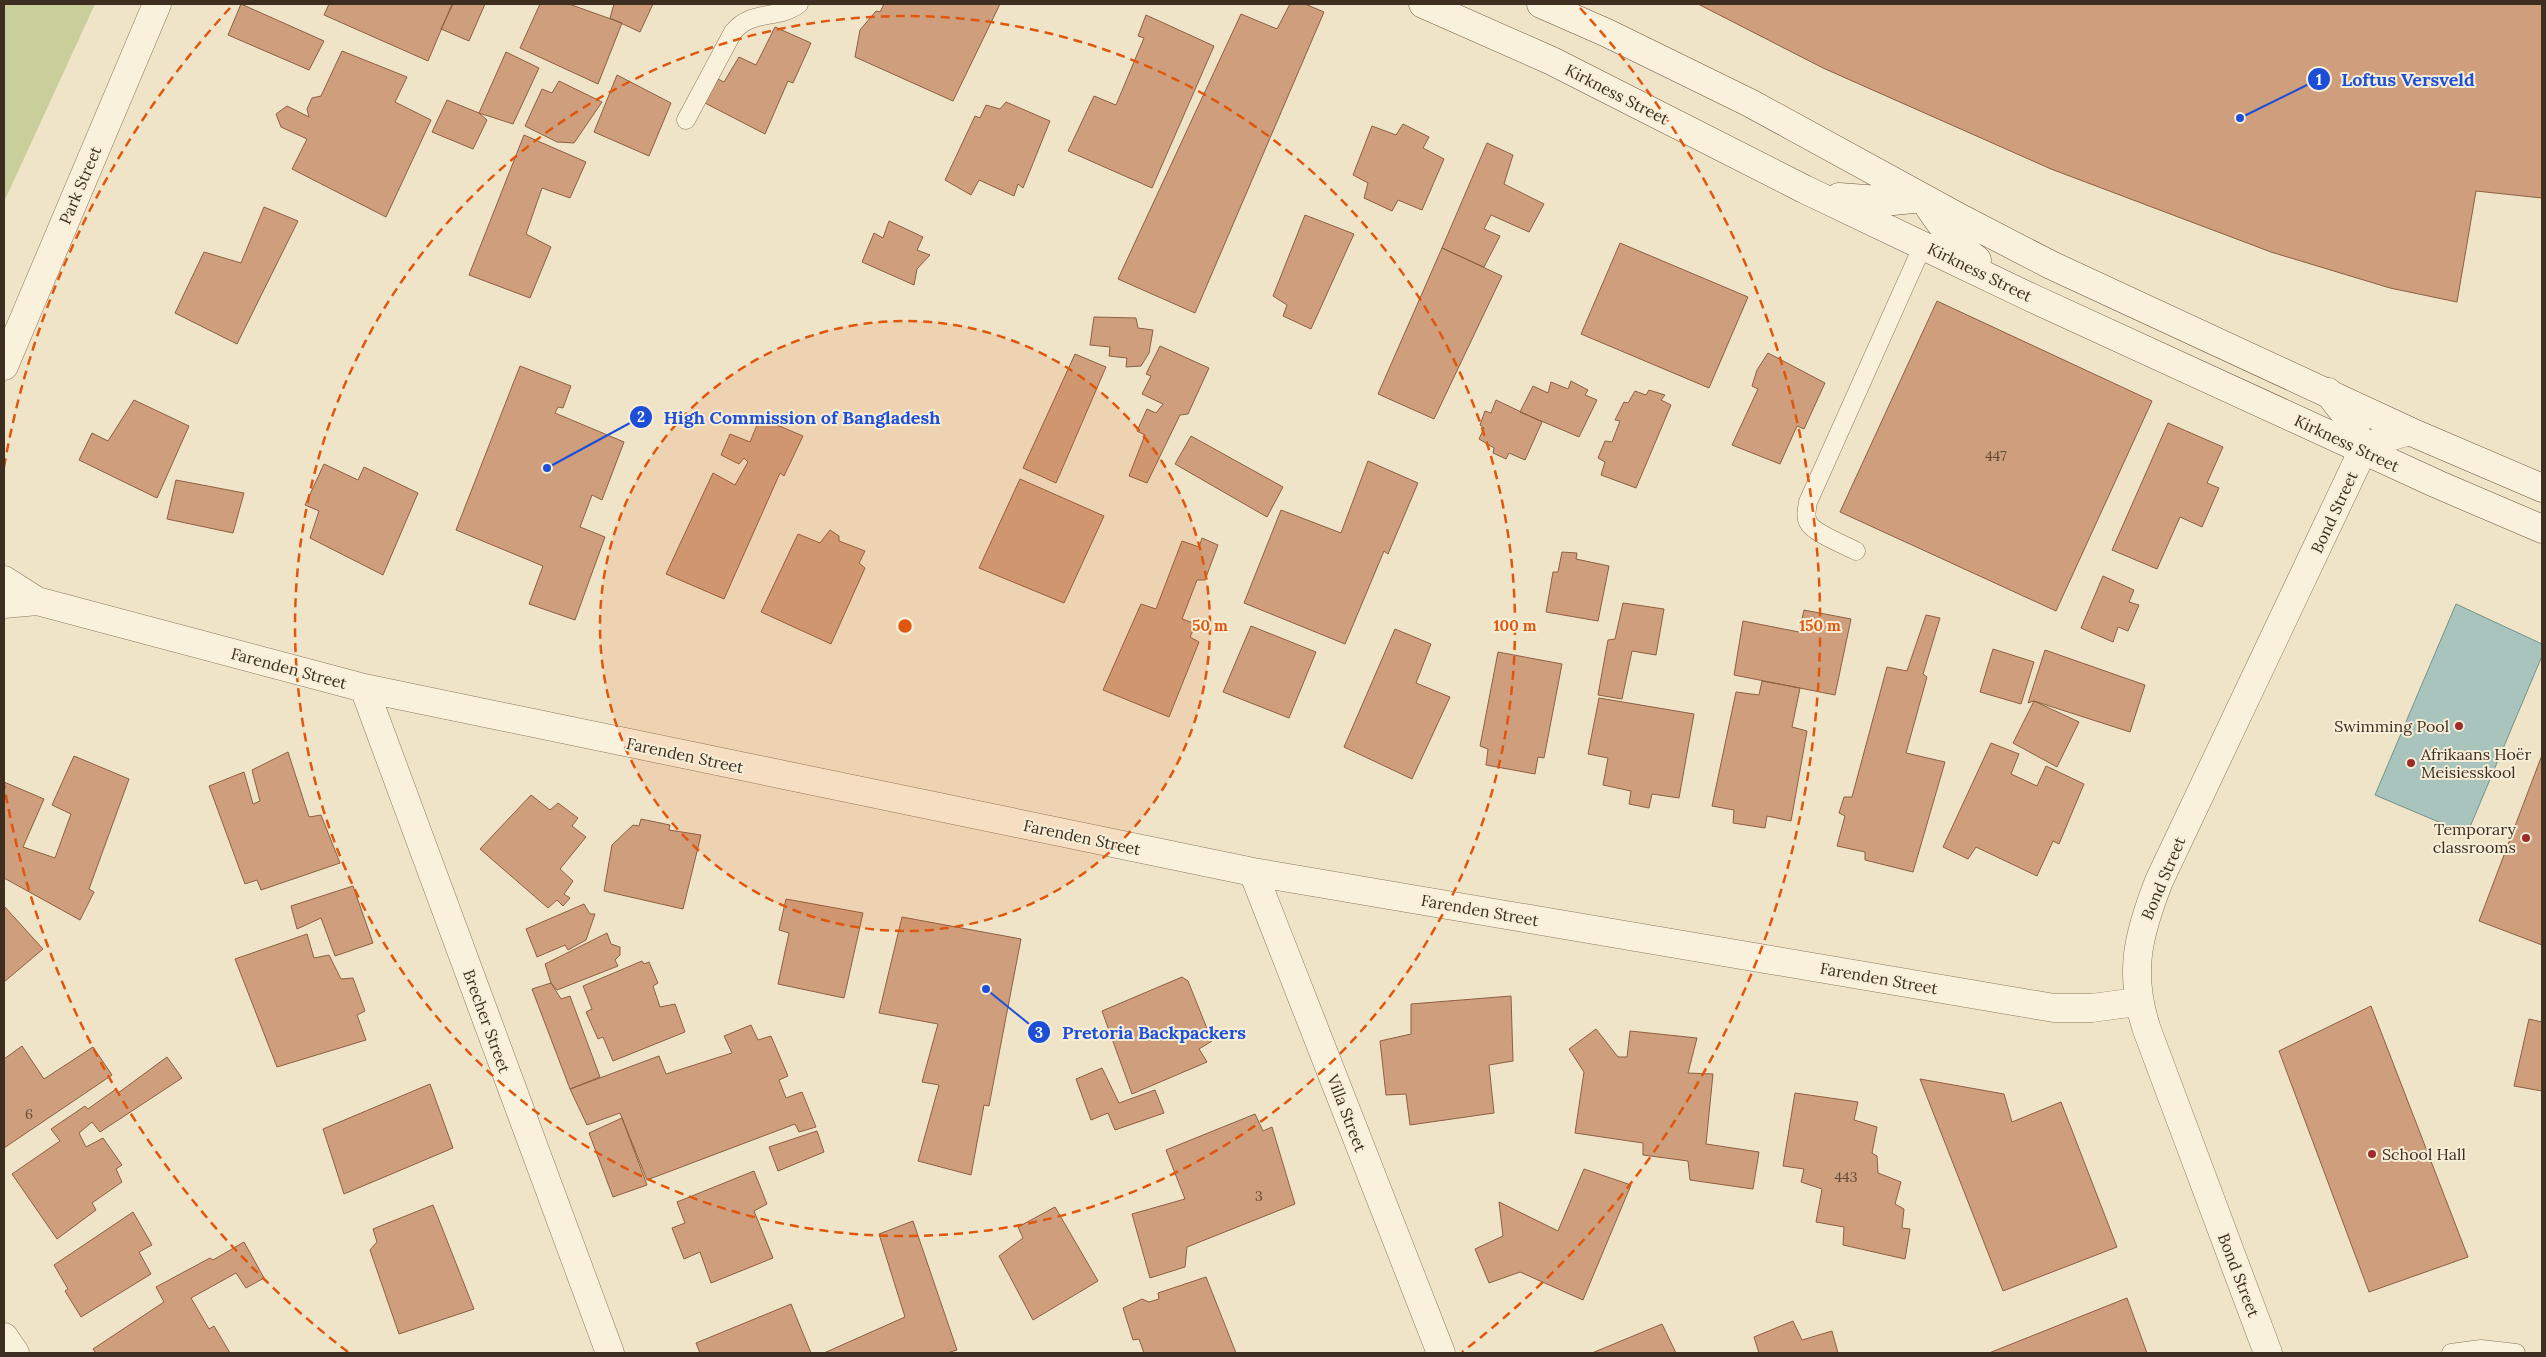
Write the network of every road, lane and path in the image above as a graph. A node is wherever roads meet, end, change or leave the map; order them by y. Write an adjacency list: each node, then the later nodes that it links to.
1 (157, 4): 10 (street, Park Street)
2 (799, 4): 5 (lane)
3 (1423, 4): 6 (street, Kirkness Street)
4 (1541, 4): 7 (street)
5 (686, 120)
6 (1804, 189): 7 (street); 8 (street, Kirkness Street)
7 (1923, 198): 9 (street); 11 (street)
8 (1923, 245): 9 (street, Kirkness Street); 16 (lane)
9 (2032, 298): 13 (street, Kirkness Street)
10 (4, 366)
11 (2328, 392): 12 (street); 13 (street, Bond Street)
12 (2409, 431): 13 (street, Bond Street); 14 (street)
13 (2363, 450): 15 (street, Kirkness Street); 22 (street, Bond Street)
14 (2542, 488)
15 (2542, 529)
16 (1856, 551)
17 (4, 580): 18 (street, Farenden Street)
18 (37, 601): 19 (street, Farenden Street); 20 (street, Farenden Street)
19 (4, 604)
20 (364, 688): 21 (street, Farenden Street); 25 (street, Brecher Street)
21 (1253, 872): 22 (street, Farenden Street); 26 (street, Villa Street)
22 (2137, 1002): 27 (street, Bond Street)
23 (4, 1337): 24 (street)
24 (15, 1353)
25 (610, 1353)
26 (1441, 1353)
27 (2268, 1353)
28 (2451, 1353): 29 (lane)
29 (2516, 1353)

